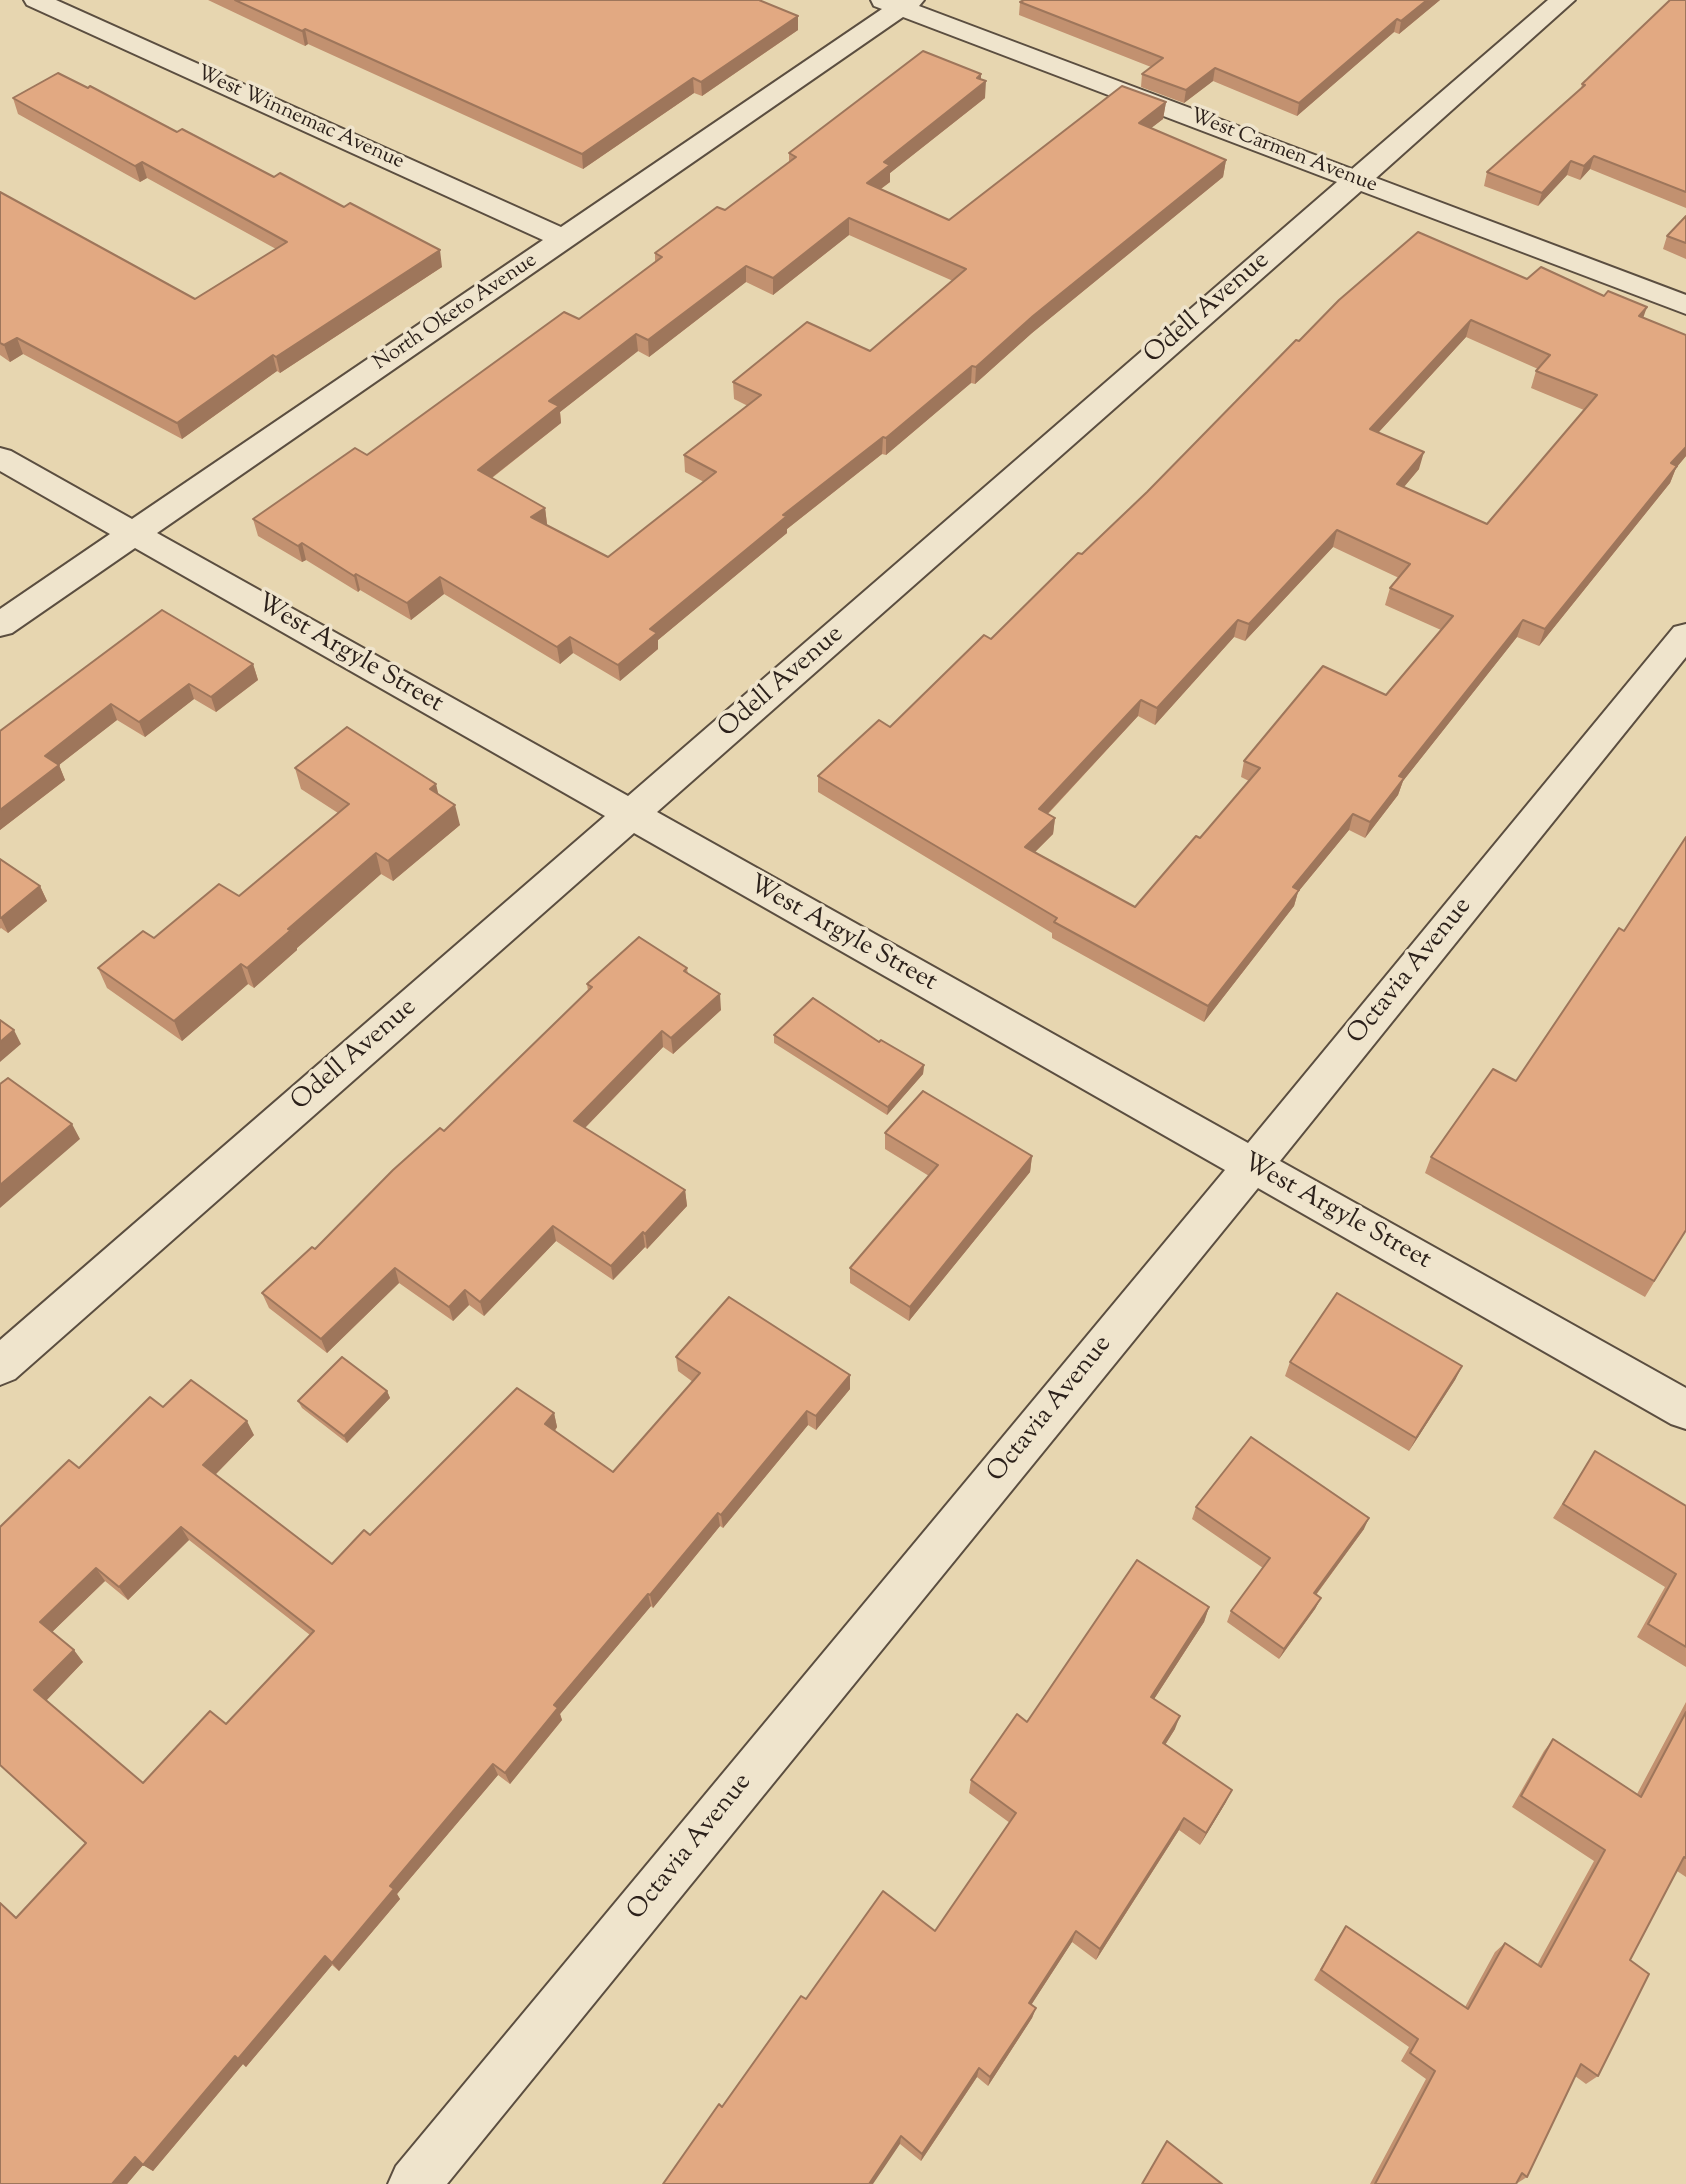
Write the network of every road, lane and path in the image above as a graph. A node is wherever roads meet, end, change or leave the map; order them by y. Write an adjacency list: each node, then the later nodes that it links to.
1 (36, 0): 5 (street, West Winnemac Avenue)
2 (1563, 0): 4 (street, Odell Avenue)
3 (897, 3): 4 (street, West Carmen Avenue); 5 (street, North Oketo Avenue)
4 (1356, 180): 6 (street, West Carmen Avenue); 11 (street, Odell Avenue)
5 (564, 239): 8 (street, North Oketo Avenue)
6 (1686, 305)
7 (0, 457): 8 (street, West Argyle Street)
8 (134, 533): 9 (street, North Oketo Avenue); 11 (street, West Argyle Street)
9 (0, 625)
10 (1686, 635): 12 (street, Octavia Avenue)
11 (631, 816): 12 (street, West Argyle Street); 13 (street, Odell Avenue)
12 (1252, 1166): 14 (street, West Argyle Street); 15 (street, Octavia Avenue)
13 (0, 1366)
14 (1686, 1410)
15 (414, 2184)

